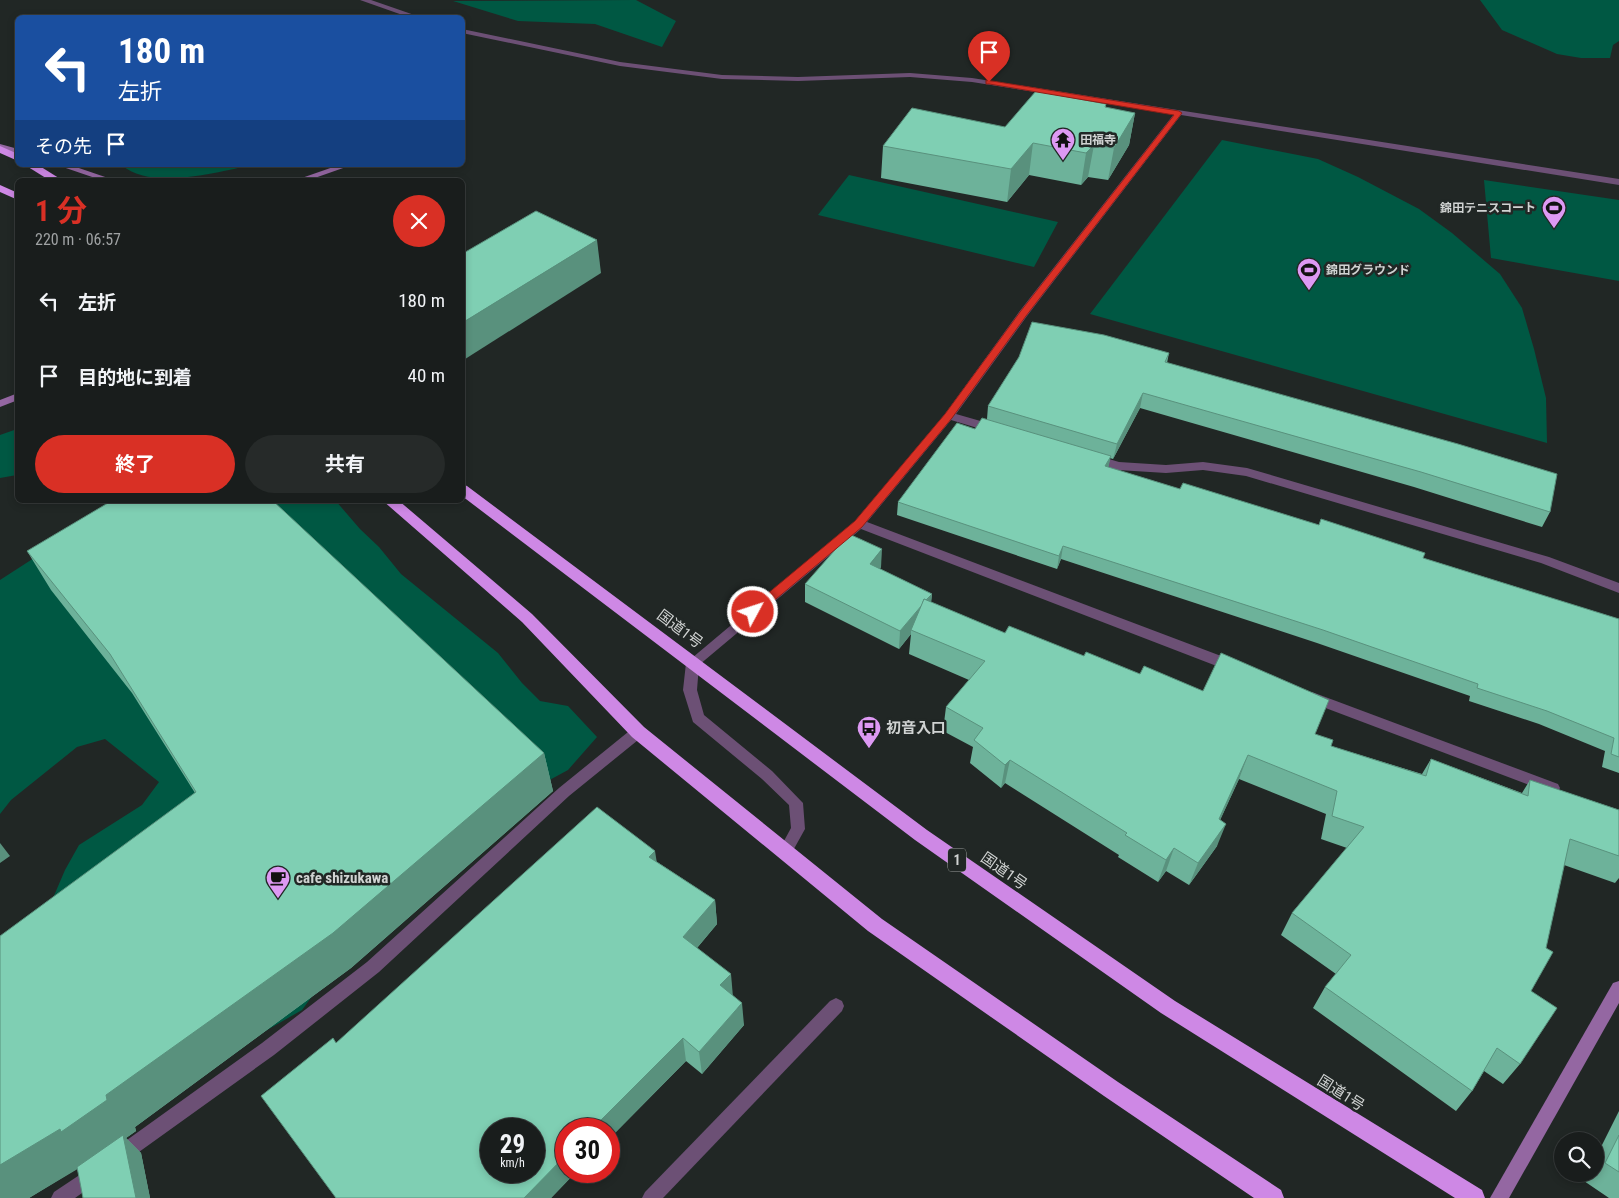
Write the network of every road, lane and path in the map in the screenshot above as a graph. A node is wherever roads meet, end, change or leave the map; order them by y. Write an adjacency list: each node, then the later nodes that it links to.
1 (364, 0): 2 (street)
2 (411, 15)
3 (465, 32): 4 (street)
4 (1179, 113): 16 (street); 21 (street)
5 (0, 148): 6 (street); 7 (highway)
6 (15, 151)
7 (15, 156)
8 (34, 167): 12 (highway)
9 (68, 167): 13 (street)
10 (341, 167): 14 (street)
11 (343, 167): 15 (street)
12 (53, 178)
13 (103, 178)
14 (306, 178)
15 (327, 178)
16 (1619, 182)
17 (0, 188): 18 (highway)
18 (15, 196)
19 (15, 397): 20 (street)
20 (0, 404)
21 (948, 416): 22 (street); 26 (street)
22 (1005, 432)
23 (1080, 455): 27 (street)
24 (465, 491): 28 (highway, 国道1号 / 1)
25 (393, 503): 31 (highway)
26 (859, 524): 28 (street); 29 (street)
27 (1619, 588)
28 (693, 663): 33 (street); 39 (highway, 国道1号 / 1)
29 (1248, 672)
30 (1304, 694): 32 (street)
31 (638, 732): 33 (highway); 36 (street)
32 (1563, 792)
33 (786, 852): 38 (highway)
34 (1619, 988): 40 (street)
35 (836, 1006): 37 (street)
36 (60, 1198)
37 (651, 1198)
38 (1273, 1198)
39 (1474, 1198)
40 (1499, 1198)

